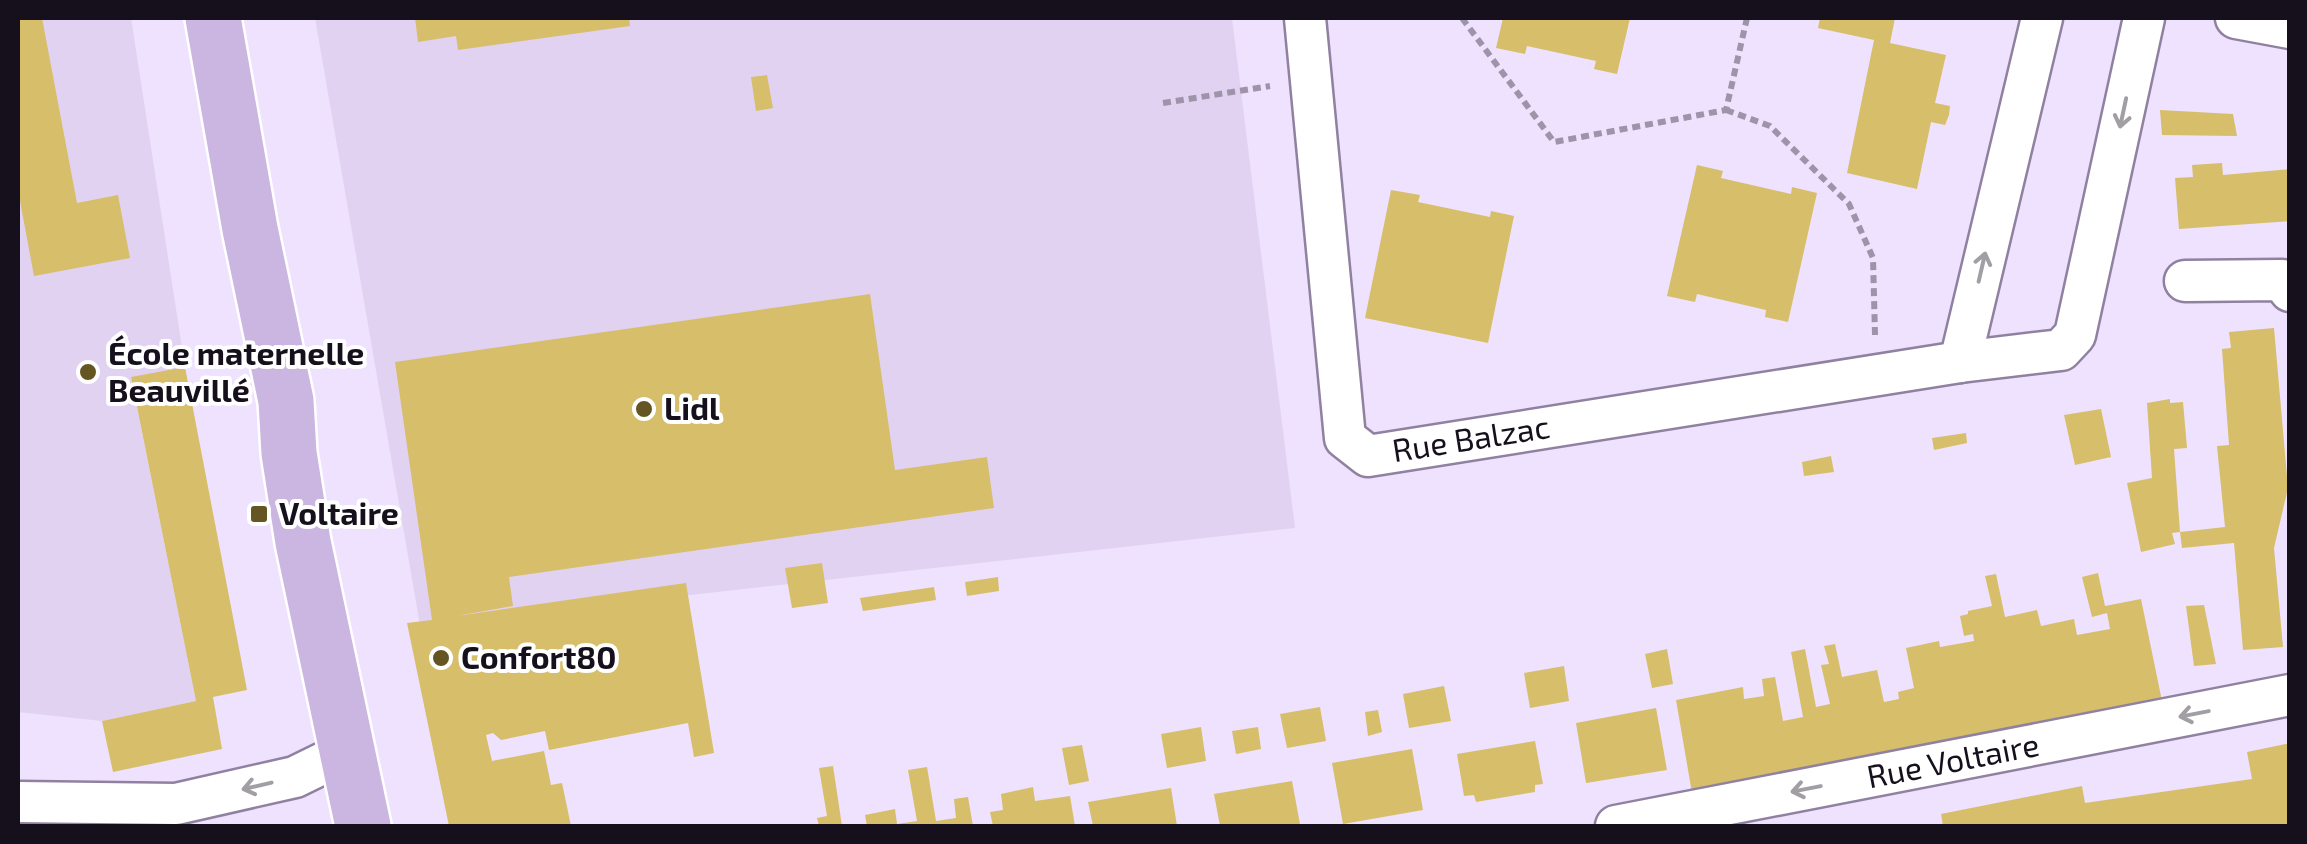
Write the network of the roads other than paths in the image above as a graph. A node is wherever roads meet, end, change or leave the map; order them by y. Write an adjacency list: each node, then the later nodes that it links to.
1 (1305, 18): 9 (street, Rue Balzac)
2 (2042, 18): 9 (street, one-way to 2)
3 (2144, 18): 9 (street, Rue Balzac, one-way to 9)
4 (2236, 18): 6 (street)
5 (211, 26): 11 (main road)
6 (2290, 28)
7 (2186, 281): 8 (street)
8 (2290, 291)
9 (1960, 362)
10 (2290, 695): 14 (street, Rue Voltaire, one-way to 14)
11 (348, 751): 12 (street, one-way to 12); 13 (main road)
12 (18, 802)
13 (363, 826)
14 (1616, 826)

